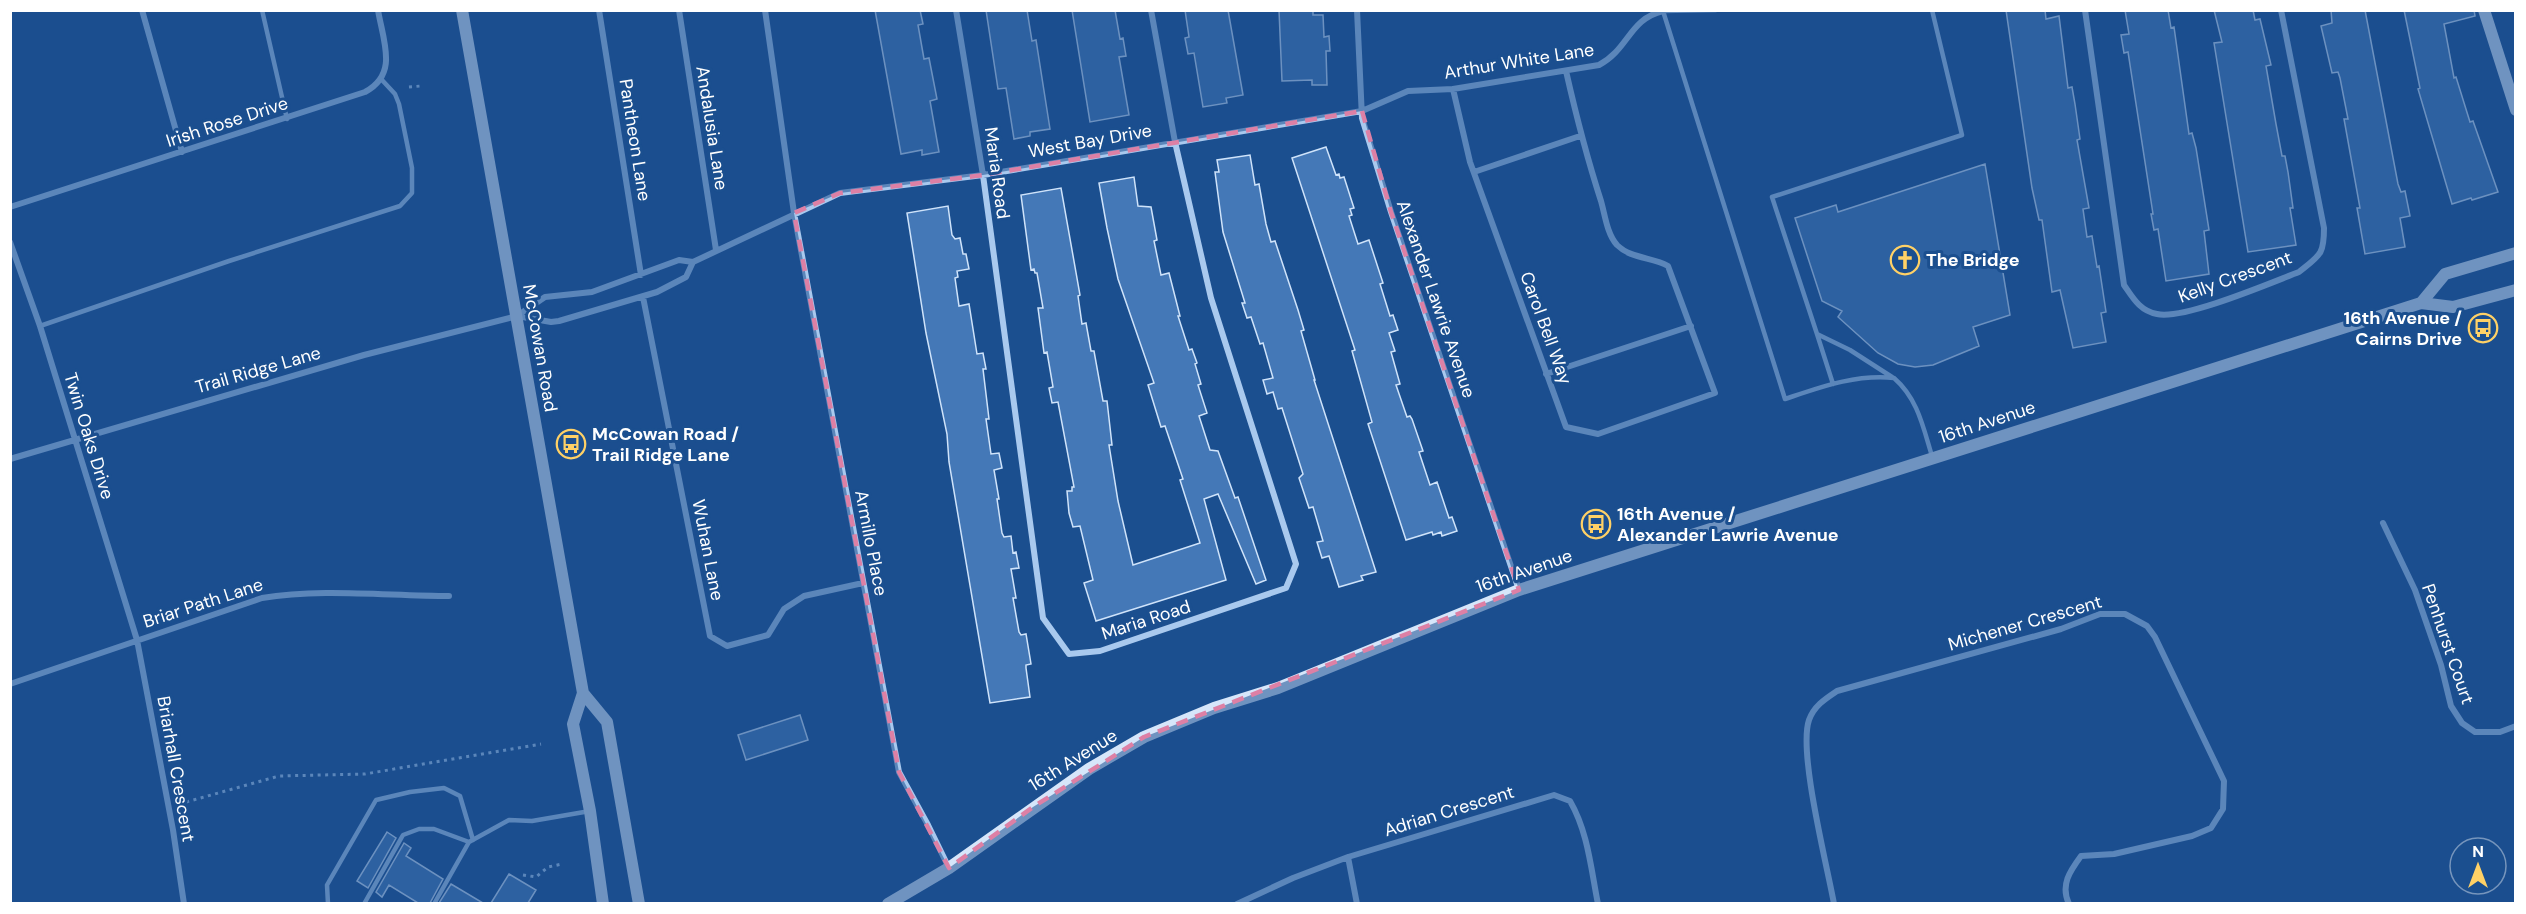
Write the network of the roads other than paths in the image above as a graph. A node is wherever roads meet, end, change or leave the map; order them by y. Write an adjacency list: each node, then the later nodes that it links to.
1 (142, 10): 25 (street)
2 (262, 10): 22 (lane)
3 (378, 10): 18 (street)
4 (462, 10): 38 (main road, McCowan Road)
5 (600, 10): 34 (street, Pantheon Lane)
6 (679, 10): 31 (street, Andalusia Lane)
7 (765, 10): 29 (street)
8 (956, 10): 27 (street, Maria Road)
9 (1151, 10): 24 (street, Maria Road)
10 (1357, 10): 21 (street, Alexander Lawrie Avenue)
11 (1716, 10): 16 (lane)
12 (1932, 10): 41 (lane)
13 (2085, 10): 14 (street, Kelly Crescent)
14 (2281, 10)
15 (2484, 10): 20 (main road)
16 (1663, 11): 17 (street, Arthur White Lane); 44 (lane)
17 (1566, 71): 19 (street, Arthur White Lane); 23 (street)
18 (382, 80): 22 (street, Irish Rose Drive); 39 (lane)
19 (1453, 89): 21 (street, Arthur White Lane); 26 (street, Carol Bell Way)
20 (2516, 110)
21 (1362, 111): 24 (street, West Bay Drive); 50 (street, Alexander Lawrie Avenue)
22 (287, 119): 25 (street, Irish Rose Drive)
23 (1580, 136): 26 (street); 40 (street)
24 (1175, 142): 27 (street, West Bay Drive); 27 (street, Maria Road)
25 (182, 152): 28 (street, Irish Rose Drive)
26 (1474, 172): 42 (street, Carol Bell Way)
27 (983, 175): 29 (street, West Bay Drive)
28 (10, 207)
29 (794, 213): 31 (street, West Bay Drive); 49 (street, Armillo Place)
30 (10, 242): 39 (street, Twin Oaks Drive)
31 (716, 250): 33 (street, West Bay Drive)
32 (2516, 253): 37 (main road)
33 (693, 262): 34 (street, West Bay Drive); 36 (street, West Bay Drive)
34 (641, 275): 38 (street, West Bay Drive)
35 (2516, 290): 37 (main road, 16th Avenue)
36 (643, 297): 38 (street, West Bay Drive); 49 (street, Wuhan Lane)
37 (2421, 303): 46 (main road, 16th Avenue)
38 (517, 316): 45 (street, Trail Ridge Lane); 54 (main road, McCowan Road)
39 (40, 326): 45 (street, Twin Oaks Drive)
40 (1691, 326): 42 (street); 42 (street, Carol Bell Way)
41 (1817, 334): 43 (lane); 44 (lane)
42 (1546, 374)
43 (1894, 378): 44 (lane); 46 (lane)
44 (1833, 384)
45 (73, 439): 47 (street, Trail Ridge Lane); 52 (street, Twin Oaks Drive)
46 (1933, 458): 50 (main road, 16th Avenue)
47 (10, 459)
48 (2383, 523): 55 (street, Penhurst Court)
49 (863, 583): 59 (street, Armillo Place)
50 (1519, 590): 59 (main road, 16th Avenue)
51 (449, 596): 52 (street, Briar Path Lane)
52 (137, 640): 53 (street, Briar Path Lane); 60 (street, Briarhall Crescent)
53 (10, 684)
54 (583, 693): 56 (main road, McCowan Road); 65 (main road, McCowan Road)
55 (2516, 726)
56 (590, 811): 57 (lane); 64 (main road, McCowan Road)
57 (471, 841): 61 (lane); 62 (lane); 63 (lane)
58 (1348, 857): 67 (street, Adrian Crescent); 68 (street); 69 (street, Adrian Crescent)
59 (949, 868): 66 (main road, 16th Avenue)
60 (183, 903)
61 (328, 903)
62 (364, 903)
63 (434, 903)
64 (603, 903)
65 (639, 903)
66 (888, 903)
67 (1237, 903)
68 (1357, 903)
69 (1598, 903)
70 (1834, 903): 71 (street, Michener Crescent)
71 (2069, 903)

